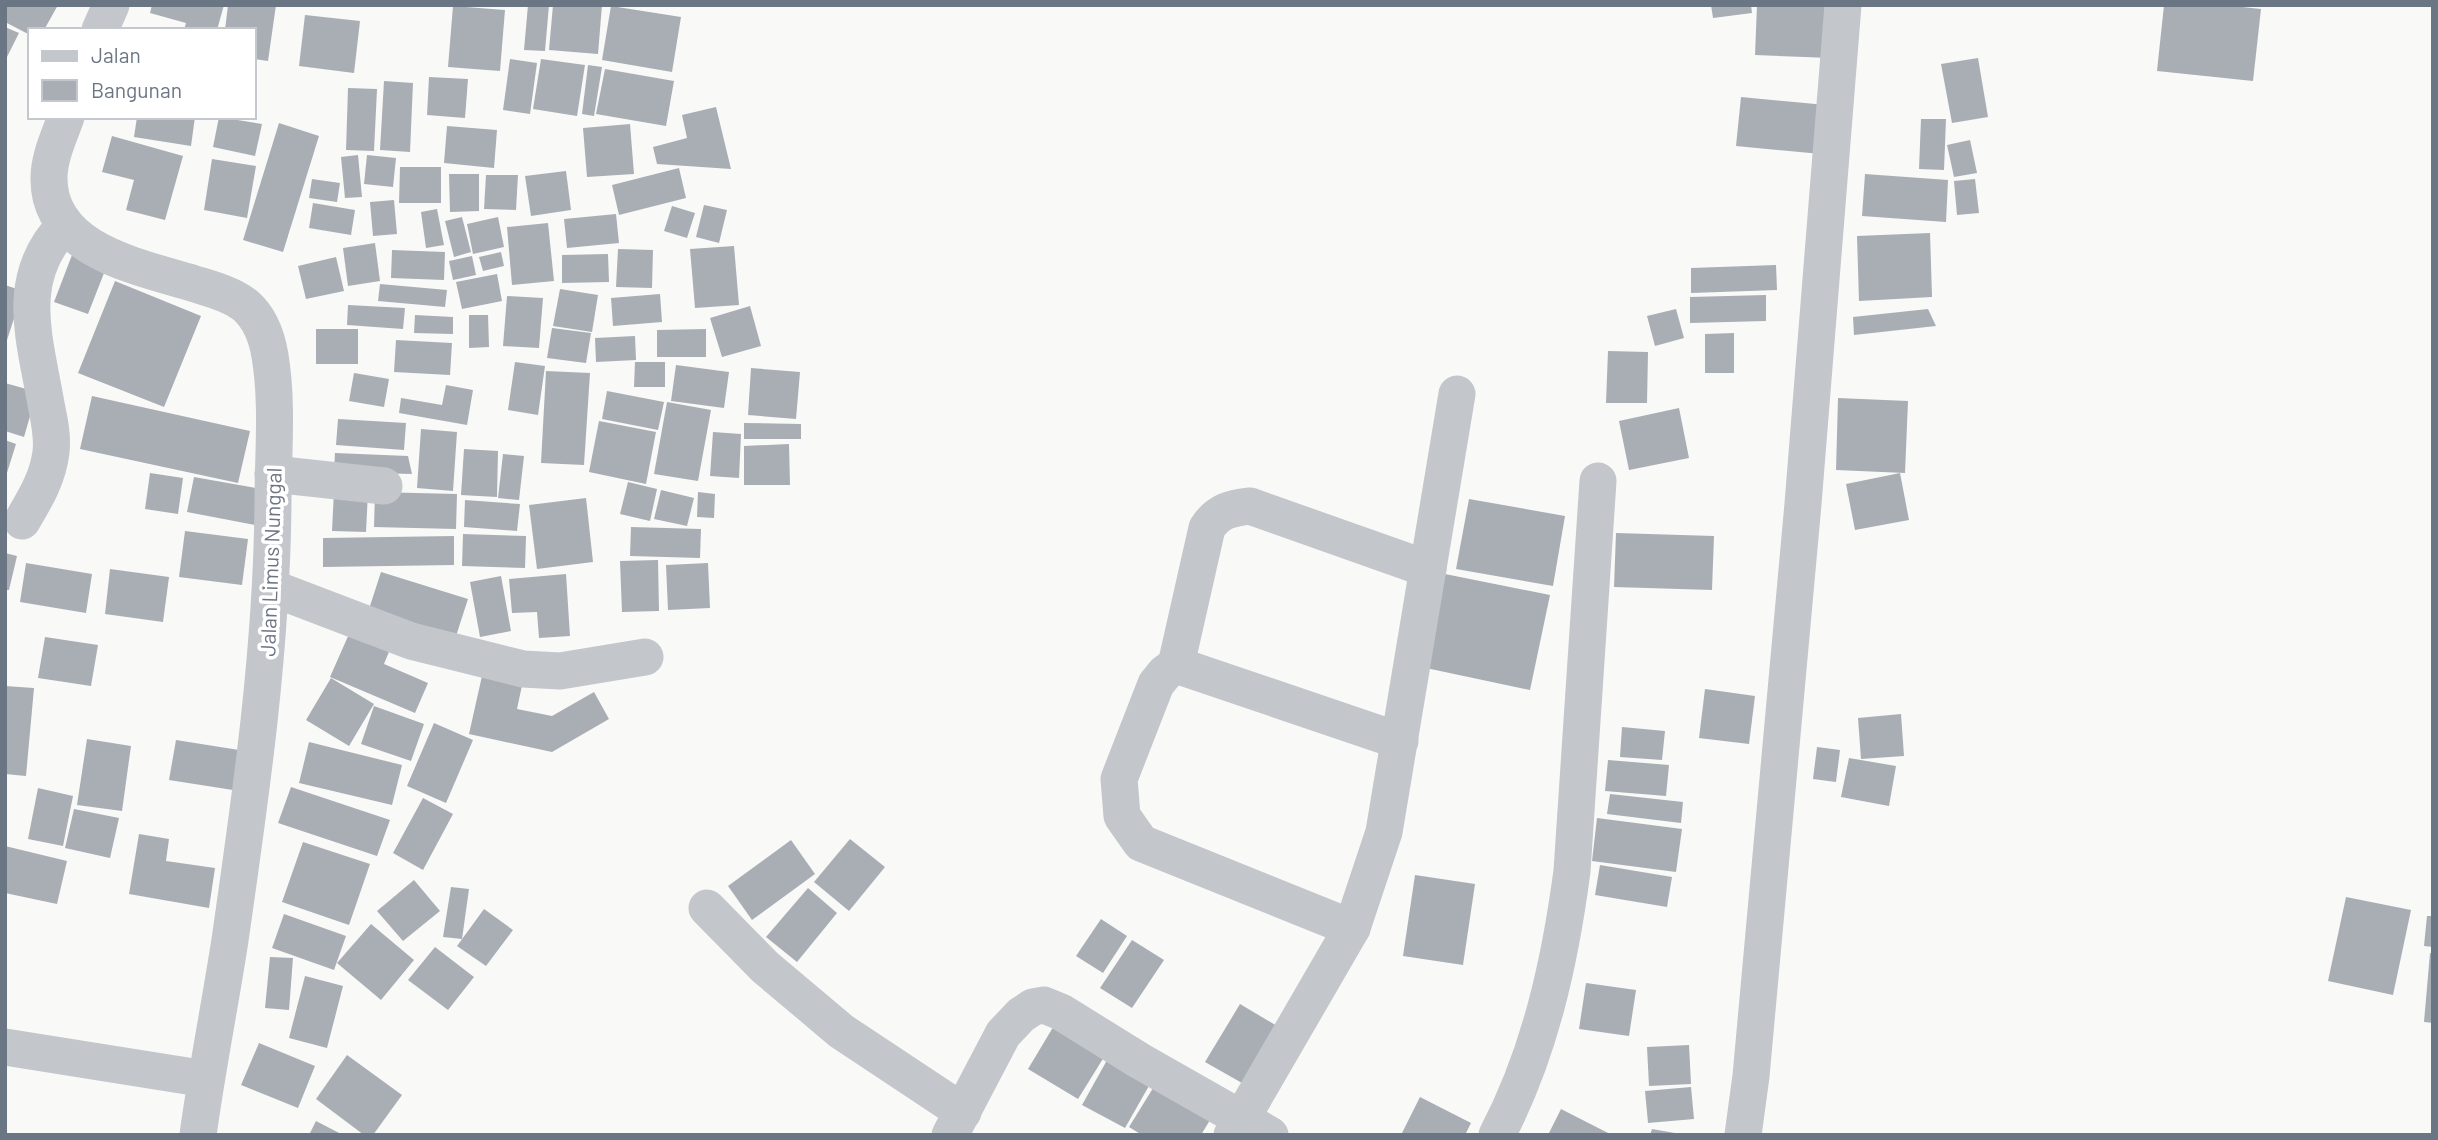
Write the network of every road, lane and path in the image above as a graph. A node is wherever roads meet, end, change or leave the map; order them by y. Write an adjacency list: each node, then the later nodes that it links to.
1 (111, 5): 3 (street)
2 (1843, 5): 24 (street)
3 (101, 28)
4 (65, 119): 5 (street, Jalan Limus Nunggal)
5 (65, 225): 7 (street, Jalan Limus Nunggal); 10 (street)
6 (1457, 394): 11 (street)
7 (273, 474): 9 (street); 12 (street, Jalan Limus Nunggal)
8 (1598, 481): 23 (street)
9 (384, 486)
10 (22, 521)
11 (1429, 569): 14 (street); 15 (street)
12 (272, 588): 13 (street); 19 (street, Jalan Limus Nunggal)
13 (645, 657)
14 (1176, 666): 15 (street); 17 (street)
15 (1399, 741): 17 (street)
16 (707, 908): 20 (street)
17 (1352, 928): 21 (street)
18 (5, 1047): 19 (street)
19 (205, 1079): 22 (street, Jalan Limus Nunggal)
20 (957, 1123): 21 (street)
21 (1248, 1130)
22 (198, 1135)
23 (1497, 1135)
24 (1743, 1135)

